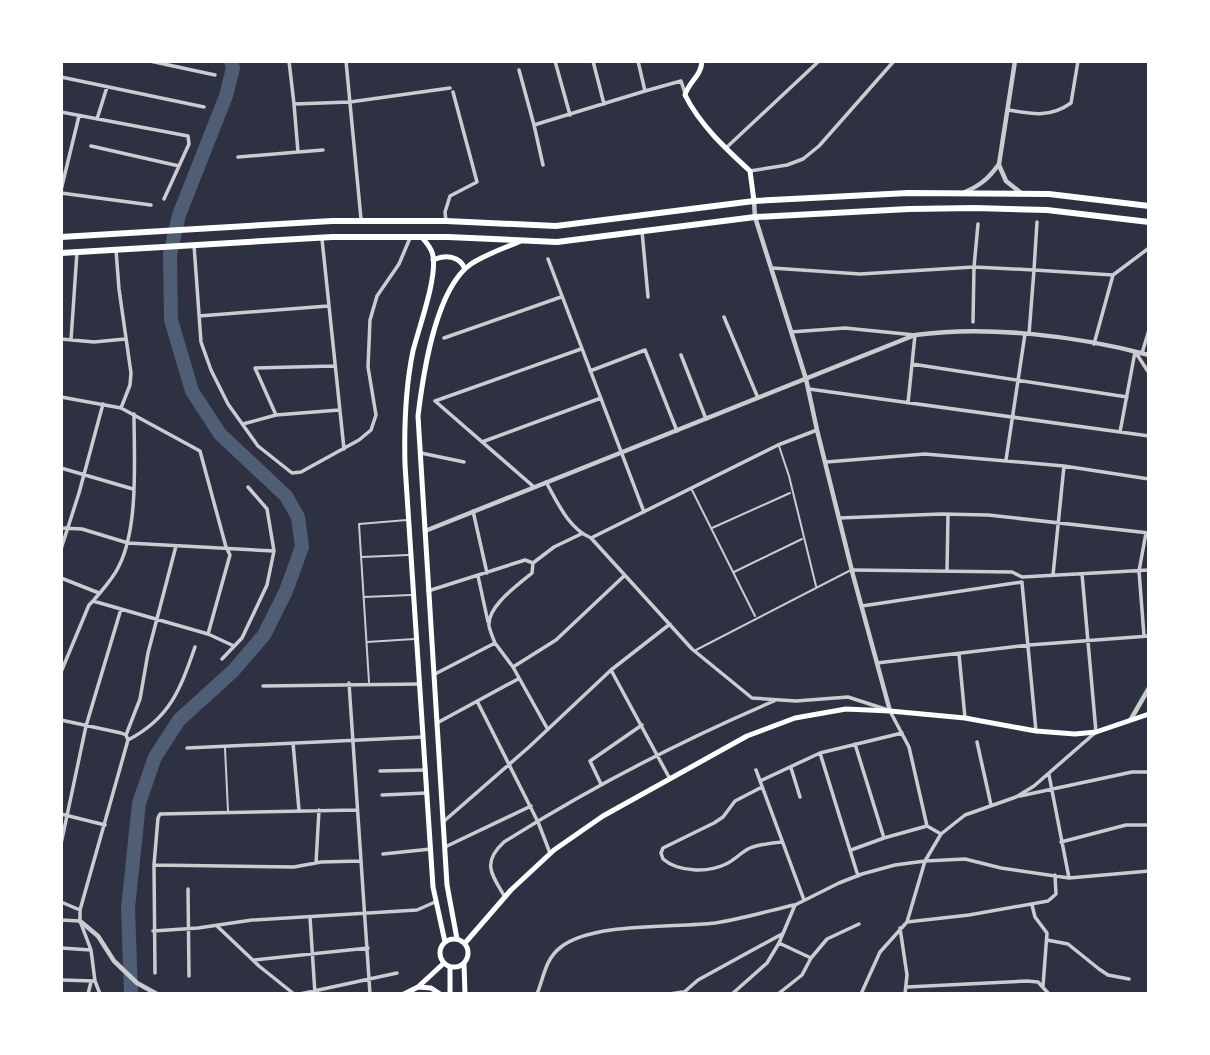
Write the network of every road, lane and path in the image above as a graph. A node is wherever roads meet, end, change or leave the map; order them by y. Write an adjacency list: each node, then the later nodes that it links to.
1 (150, 61): 13 (street)
2 (289, 61): 19 (street)
3 (346, 61): 18 (street)
4 (555, 61): 24 (street)
5 (593, 61): 20 (street)
6 (638, 61): 16 (street)
7 (702, 61): 17 (main road)
8 (819, 61): 29 (street)
9 (894, 61): 36 (street)
10 (1015, 61): 22 (street)
11 (1078, 61): 22 (street)
12 (519, 70): 27 (street)
13 (215, 75)
14 (61, 77): 15 (street)
15 (107, 87): 21 (street); 26 (street)
16 (645, 91): 17 (street); 20 (street)
17 (685, 95): 29 (main road)
18 (350, 102): 19 (street); 45 (street); 46 (street)
19 (294, 104): 31 (street)
20 (604, 104): 24 (street)
21 (204, 107)
22 (1008, 110): 33 (street)
23 (61, 113): 25 (street)
24 (570, 115): 27 (street)
25 (79, 116): 26 (street); 37 (street)
26 (97, 119): 35 (street)
27 (534, 125): 34 (street)
28 (90, 146): 35 (street)
29 (725, 149): 36 (main road)
30 (323, 150): 31 (street)
31 (298, 152): 32 (street)
32 (238, 157)
33 (999, 164): 38 (street); 39 (street)
34 (543, 165)
35 (179, 166): 40 (street)
36 (750, 172): 41 (main road)
37 (61, 192): 42 (street)
38 (965, 192): 39 (main road); 41 (main road)
39 (1021, 193): 43 (main road)
40 (164, 199)
41 (754, 201): 44 (street); 50 (main road)
42 (152, 205)
43 (1149, 206)
44 (755, 217): 48 (main road); 51 (main road); 65 (street)
45 (361, 220): 46 (main road); 52 (main road)
46 (446, 221): 50 (main road)
47 (1037, 222): 67 (street)
48 (1149, 222)
49 (978, 224): 64 (street)
50 (523, 225): 56 (main road)
51 (642, 231): 56 (main road); 70 (street)
52 (61, 237)
53 (322, 237): 54 (main road); 57 (main road); 71 (street)
54 (411, 237): 55 (main road); 115 (street)
55 (422, 237): 56 (main road); 63 (main road)
56 (521, 241): 66 (main road)
57 (190, 245): 59 (main road); 72 (street)
58 (1149, 248): 68 (street)
59 (117, 250): 60 (main road); 81 (street)
60 (77, 252): 61 (main road); 82 (street)
61 (61, 253)
62 (548, 259): 69 (street)
63 (433, 260): 66 (main road); 135 (main road)
64 (974, 267): 65 (street); 67 (street); 74 (street)
65 (772, 268): 76 (street)
66 (465, 269): 117 (main road)
67 (1034, 270): 68 (street); 77 (street)
68 (1113, 275): 83 (street)
69 (561, 297): 79 (street); 84 (street)
70 (648, 298)
71 (328, 306): 72 (street); 90 (street)
72 (199, 316): 108 (street)
73 (724, 317): 99 (street)
74 (973, 322)
75 (1149, 330): 86 (street)
76 (792, 332): 78 (street); 93 (street)
77 (1027, 334): 78 (street); 83 (street); 94 (street)
78 (915, 335): 89 (street); 93 (street)
79 (444, 338)
80 (61, 339): 82 (street)
81 (125, 339): 82 (street); 102 (street)
82 (71, 340)
83 (1094, 344): 85 (street)
84 (582, 349): 91 (street); 113 (street)
85 (1135, 351): 86 (street); 92 (street); 97 (street)
86 (1142, 353): 88 (street)
87 (681, 355): 107 (street)
88 (1149, 355)
89 (912, 364): 94 (street); 100 (street)
90 (334, 366): 103 (street); 105 (street)
91 (590, 371): 98 (street); 109 (street)
92 (1149, 373)
93 (806, 379): 95 (street); 99 (street)
94 (1017, 381): 97 (street); 106 (street)
95 (809, 389): 100 (street); 110 (street)
96 (61, 397): 101 (street)
97 (1127, 397): 111 (street)
98 (601, 398): 113 (street); 116 (street)
99 (758, 398): 107 (street)
100 (908, 403): 106 (street)
101 (103, 404): 102 (street); 123 (street)
102 (121, 408): 104 (street)
103 (339, 410): 105 (street); 115 (street)
104 (134, 414): 128 (street); 148 (street)
105 (276, 415): 108 (street)
106 (1011, 417): 111 (street); 118 (street)
107 (706, 419): 109 (street)
108 (243, 424): 115 (street)
109 (677, 430): 116 (street)
110 (817, 430): 114 (street); 120 (street)
111 (1120, 432): 112 (street)
112 (1149, 436)
113 (482, 442): 127 (street)
114 (778, 445): 129 (street); 130 (lane)
115 (344, 449)
116 (621, 452): 125 (street); 132 (street)
117 (419, 453): 119 (street); 141 (main road)
118 (1006, 460): 120 (street); 121 (street)
119 (464, 462)
120 (826, 462): 134 (street)
121 (1064, 466): 124 (street); 136 (street)
122 (61, 468): 123 (street)
123 (84, 474): 128 (street); 139 (street)
124 (1149, 479)
125 (546, 482): 127 (street); 143 (street)
126 (248, 487): 150 (street)
127 (534, 487): 131 (street)
128 (133, 489): 146 (street)
129 (692, 489): 132 (street); 138 (lane)
130 (792, 492): 138 (lane); 145 (lane)
131 (473, 512): 141 (street); 159 (street)
132 (644, 512): 144 (street)
133 (948, 514): 134 (street); 136 (street); 156 (street)
134 (839, 518): 154 (street)
135 (410, 520): 140 (main road); 152 (lane)
136 (1059, 523): 142 (street); 161 (street)
137 (61, 528): 139 (street)
138 (711, 528): 158 (lane)
139 (68, 529): 146 (street); 149 (street)
140 (410, 531): 141 (main road); 151 (main road)
141 (425, 531): 167 (main road)
142 (1147, 533): 157 (street)
143 (581, 534): 144 (street); 153 (street)
144 (591, 538): 163 (street)
145 (803, 538): 158 (lane); 166 (lane)
146 (128, 542): 147 (street); 168 (street)
147 (176, 545): 148 (street); 174 (street)
148 (226, 547): 150 (street); 178 (street)
149 (61, 549)
150 (274, 551): 185 (street)
151 (412, 555): 152 (lane); 169 (main road)
152 (360, 557): 170 (lane)
153 (533, 564): 159 (street); 176 (street)
154 (851, 570): 156 (street); 166 (lane); 172 (street)
155 (1149, 570): 157 (street)
156 (947, 571): 165 (street)
157 (1139, 571): 160 (street); 179 (street)
158 (733, 572): 175 (lane)
159 (487, 573): 162 (street)
160 (1082, 574): 161 (street); 181 (street)
161 (1053, 575): 165 (street)
162 (478, 576): 167 (street); 176 (street)
163 (625, 576): 177 (street); 191 (street)
164 (61, 578): 168 (street)
165 (1022, 580): 172 (street); 184 (street)
166 (816, 587): 175 (lane)
167 (428, 591): 194 (main road)
168 (99, 593): 171 (street)
169 (414, 595): 170 (lane); 180 (main road)
170 (363, 597): 182 (lane)
171 (93, 601): 173 (street); 193 (street)
172 (861, 607): 190 (street)
173 (121, 609): 174 (street); 210 (street)
174 (157, 618): 178 (street); 216 (street)
175 (756, 618): 187 (lane)
176 (489, 624): 183 (street)
177 (670, 624): 187 (street); 192 (street)
178 (208, 634): 185 (street)
179 (1147, 636): 181 (street)
180 (417, 639): 182 (lane); 198 (main road)
181 (1087, 640): 184 (street); 213 (street)
182 (366, 642): 197 (lane)
183 (495, 643): 191 (street); 194 (street)
184 (1028, 645): 188 (street); 212 (street)
185 (234, 646): 189 (street)
186 (195, 647): 216 (street)
187 (695, 650): 201 (street)
188 (958, 653): 190 (street); 205 (street)
189 (222, 659)
190 (877, 663): 203 (street)
191 (513, 667): 195 (street)
192 (611, 670): 209 (street); 211 (street)
193 (61, 672)
194 (435, 674): 208 (main road)
195 (519, 679): 202 (street); 211 (street)
196 (349, 683): 197 (street); 199 (street); 217 (street)
197 (369, 683): 198 (street)
198 (420, 684): 215 (main road)
199 (262, 686)
200 (1149, 688): 206 (street)
201 (776, 700): 203 (street); 224 (street)
202 (477, 701): 208 (street); 225 (street)
203 (890, 711): 205 (main road); 214 (street); 232 (main road)
204 (1149, 714): 206 (main road)
205 (965, 718): 212 (main road)
206 (1131, 719): 213 (main road)
207 (61, 720): 210 (street)
208 (437, 723): 248 (main road)
209 (643, 725): 224 (street); 234 (street)
210 (86, 726): 216 (street); 247 (street)
211 (547, 728): 225 (street)
212 (1036, 731): 213 (main road)
213 (1096, 732): 231 (street)
214 (902, 733): 220 (street); 252 (street)
215 (424, 737): 217 (street); 227 (main road)
216 (127, 738): 250 (street)
217 (352, 740): 219 (street); 245 (street)
218 (977, 742): 241 (street)
219 (293, 743): 221 (street); 243 (street)
220 (855, 744): 223 (street); 254 (street)
221 (225, 747): 222 (street); 246 (lane)
222 (187, 748)
223 (821, 753): 226 (street); 260 (street)
224 (658, 754): 232 (street); 234 (street)
225 (509, 764): 242 (street); 248 (street)
226 (791, 768): 233 (street); 239 (street)
227 (426, 770): 229 (street); 237 (main road)
228 (756, 770): 233 (street)
229 (380, 771)
230 (1149, 772): 236 (street)
231 (1049, 775): 236 (street); 240 (street)
232 (671, 780): 261 (main road)
233 (760, 780): 235 (street)
234 (601, 784): 249 (street)
235 (762, 787): 255 (street); 255 (street)
236 (1051, 789): 240 (street); 256 (street)
237 (427, 793): 238 (street); 259 (main road)
238 (382, 795)
239 (800, 797)
240 (1016, 797): 241 (street)
241 (991, 805): 253 (street)
242 (531, 806): 249 (street); 258 (street)
243 (299, 810): 244 (street); 246 (street)
244 (319, 810): 245 (street); 265 (street)
245 (357, 810): 263 (street)
246 (228, 811): 266 (street)
247 (64, 814): 250 (street); 257 (street)
248 (443, 822): 258 (main road)
249 (538, 822): 261 (street); 272 (street)
250 (105, 825): 278 (street)
251 (1149, 825): 256 (street)
252 (927, 826): 253 (street); 254 (street)
253 (941, 834): 264 (street)
254 (884, 838): 260 (street)
255 (782, 842): 273 (street)
256 (1061, 842): 270 (street)
257 (61, 844)
258 (445, 847): 290 (main road)
259 (431, 849): 262 (street); 275 (main road)
260 (851, 850): 269 (street)
261 (551, 853): 272 (main road)
262 (383, 854)
263 (361, 861): 265 (street); 279 (street)
264 (925, 861): 268 (street); 269 (street); 283 (street)
265 (316, 863): 266 (street)
266 (154, 865): 288 (street)
267 (1149, 871): 270 (street)
268 (1055, 875): 270 (street); 276 (street)
269 (858, 876): 273 (street)
270 (1069, 878)
271 (188, 889): 287 (street)
272 (505, 897): 293 (main road)
273 (804, 900): 277 (street)
274 (61, 902): 278 (street)
275 (435, 902): 279 (street); 292 (main road)
276 (1032, 904): 283 (street); 291 (street)
277 (794, 905): 289 (street); 327 (street)
278 (80, 910): 282 (street)
279 (366, 914): 280 (street); 296 (street)
280 (310, 917): 285 (street); 298 (street)
281 (61, 920): 282 (street)
282 (80, 921): 297 (street); 314 (street)
283 (907, 922): 286 (street)
284 (859, 924): 299 (street)
285 (216, 926): 287 (street); 300 (street)
286 (900, 928): 313 (street); 331 (street)
287 (188, 929): 288 (street); 305 (street)
288 (153, 931): 303 (street)
289 (784, 933): 294 (street); 316 (street)
290 (457, 939): 292 (main road); 293 (main road)
291 (1047, 940): 308 (street); 311 (street)
292 (445, 942): 302 (main road)
293 (465, 943): 301 (main road)
294 (779, 943): 299 (street); 329 (street)
295 (61, 948): 297 (street)
296 (368, 948): 298 (street); 307 (street)
297 (90, 950): 309 (street)
298 (313, 954): 300 (street); 315 (street)
299 (811, 958): 330 (street)
300 (253, 960): 320 (street)
301 (464, 964): 302 (main road); 326 (main road)
302 (447, 965): 312 (main road); 325 (main road)
303 (155, 973)
304 (397, 973): 307 (street)
305 (189, 976)
306 (61, 979): 309 (street)
307 (370, 979): 315 (street); 322 (street)
308 (1129, 979)
309 (93, 981): 317 (street); 318 (street)
310 (937, 985): 311 (street); 313 (street); 333 (street)
311 (1043, 986): 334 (street)
312 (418, 987): 323 (main road); 324 (main road)
313 (907, 987): 332 (street)
314 (148, 992): 319 (street)
315 (315, 992): 321 (street)
316 (683, 993): 328 (street)
317 (88, 994)
318 (100, 994)
319 (157, 994)
320 (294, 994)
321 (300, 994)
322 (370, 994)
323 (404, 994)
324 (440, 994)
325 (450, 994)
326 (465, 994)
327 (537, 994)
328 (670, 994)
329 (732, 994)
330 (778, 994)
331 (861, 994)
332 (905, 994)
333 (941, 994)
334 (1049, 994)

